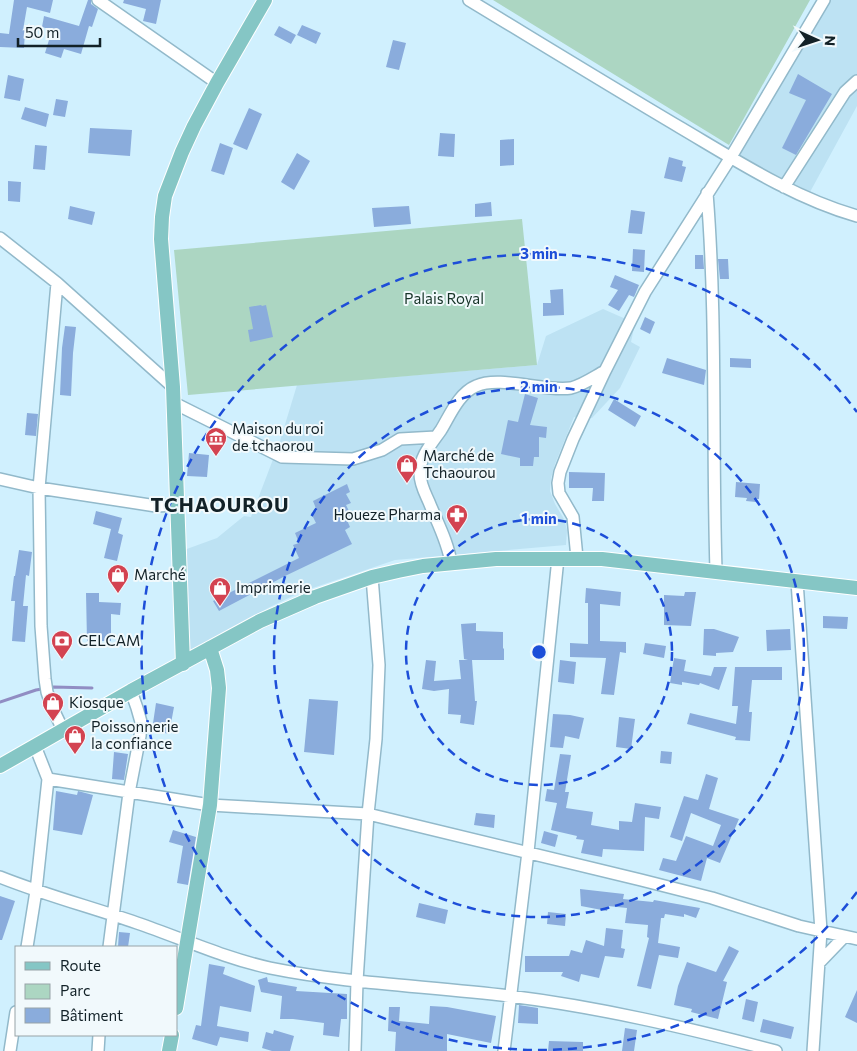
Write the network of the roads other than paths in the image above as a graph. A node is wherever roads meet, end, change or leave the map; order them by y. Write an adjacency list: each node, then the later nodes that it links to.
1 (98, 0): 6 (street)
2 (265, 0): 6 (main road)
3 (470, 0): 7 (street)
4 (824, 0): 7 (street)
5 (857, 82): 8 (street)
6 (217, 83): 14 (main road)
7 (731, 158): 8 (street); 9 (street)
8 (784, 187): 10 (street)
9 (707, 193): 13 (street); 23 (street)
10 (857, 216)
11 (0, 238): 12 (street)
12 (57, 283): 14 (street); 18 (street)
13 (605, 371): 16 (street); 21 (street)
14 (173, 387): 15 (main road)
15 (174, 403): 16 (street); 19 (main road)
16 (436, 437): 22 (street)
17 (0, 479): 18 (street)
18 (39, 488): 19 (street); 30 (street)
19 (177, 505): 28 (main road)
20 (558, 558): 21 (main road); 22 (main road); 37 (street)
21 (577, 558): 23 (main road)
22 (451, 563): 24 (main road)
23 (716, 570): 25 (main road)
24 (372, 577): 27 (main road); 36 (street)
25 (797, 581): 26 (main road); 41 (street)
26 (857, 588)
27 (210, 648): 28 (main road); 35 (main road)
28 (184, 664): 29 (main road)
29 (131, 691): 30 (main road); 34 (street)
30 (63, 730): 31 (main road)
31 (34, 746): 32 (main road); 33 (street)
32 (0, 766)
33 (48, 779): 34 (street); 39 (street)
34 (129, 793): 35 (street); 40 (street)
35 (210, 805): 36 (street); 44 (main road)
36 (368, 814): 37 (street); 48 (street)
37 (528, 852): 41 (street); 49 (street)
38 (0, 877): 39 (street)
39 (36, 891): 40 (street); 45 (street)
40 (112, 914): 44 (street); 46 (street)
41 (821, 931): 42 (street); 47 (street)
42 (844, 937): 43 (street); 47 (street)
43 (857, 939)
44 (188, 941): 48 (street); 50 (main road)
45 (27, 946)
46 (108, 946)
47 (819, 962): 60 (street)
48 (357, 980): 49 (street); 57 (street)
49 (509, 996): 58 (street); 59 (street)
50 (178, 997)
51 (15, 1018): 54 (street)
52 (99, 1036): 55 (street)
53 (172, 1036): 56 (main road)
54 (10, 1051)
55 (98, 1051)
56 (169, 1051)
57 (355, 1051)
58 (504, 1051)
59 (776, 1051)
60 (814, 1051)

